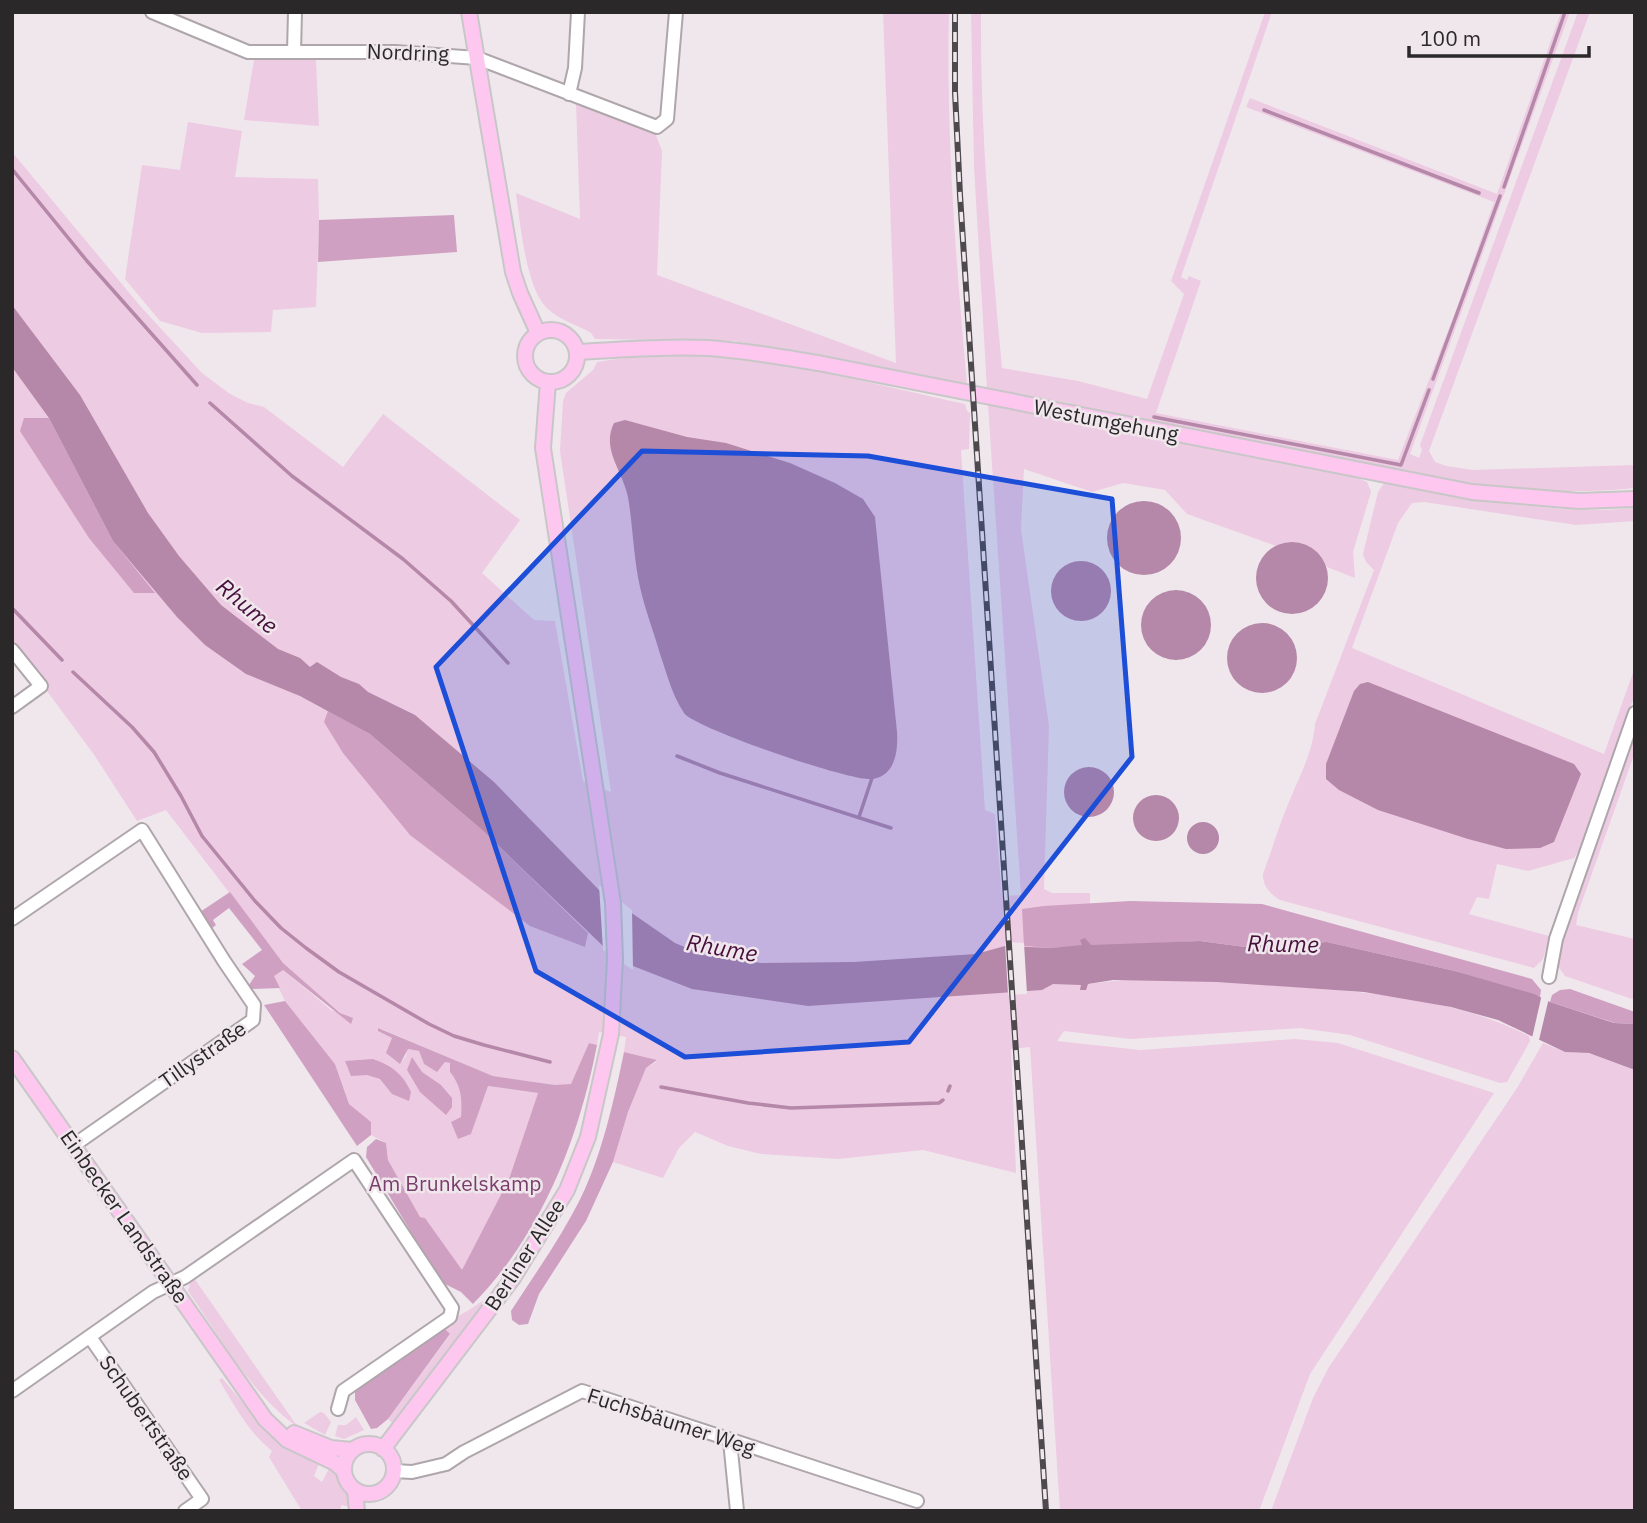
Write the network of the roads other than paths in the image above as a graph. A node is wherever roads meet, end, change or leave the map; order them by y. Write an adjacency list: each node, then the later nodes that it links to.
1 (152, 12): 6 (street, Nordring)
2 (295, 12): 6 (street)
3 (469, 12): 7 (main road)
4 (578, 12): 8 (street)
5 (676, 12): 8 (street, Nordring)
6 (294, 52): 7 (street, Nordring)
7 (477, 58): 8 (street, Nordring); 9 (main road)
8 (569, 94)
9 (538, 333): 10 (main road); 11 (main road)
10 (577, 352): 11 (main road); 12 (main road, Westumgehung)
11 (548, 382): 26 (main road, Berliner Allee)
12 (1635, 499)
13 (12, 650): 14 (street)
14 (12, 707)
15 (1635, 713): 17 (street)
16 (12, 919): 19 (street, Tillystraße)
17 (1549, 977)
18 (12, 1058): 19 (main road, Einbecker Landstraße)
19 (74, 1145): 20 (main road, Einbecker Landstraße)
20 (171, 1283): 21 (street); 22 (main road, Einbecker Landstraße); 24 (street)
21 (90, 1337): 23 (street); 33 (street, Schubertstraße)
22 (237, 1377): 27 (main road, Einbecker Landstraße); 28 (main road, Einbecker Landstraße)
23 (13, 1388)
24 (338, 1409)
25 (730, 1441): 29 (street, Fuchsbäumer Weg); 32 (street, Fuchsbäumer Weg); 36 (street)
26 (383, 1449): 27 (main road); 29 (main road)
27 (352, 1450): 28 (main road)
28 (343, 1470): 30 (main road)
29 (394, 1471): 31 (main road)
30 (355, 1491): 31 (main road); 34 (main road)
31 (378, 1493): 35 (main road)
32 (917, 1501)
33 (185, 1511)
34 (357, 1511)
35 (370, 1511)
36 (737, 1511)

